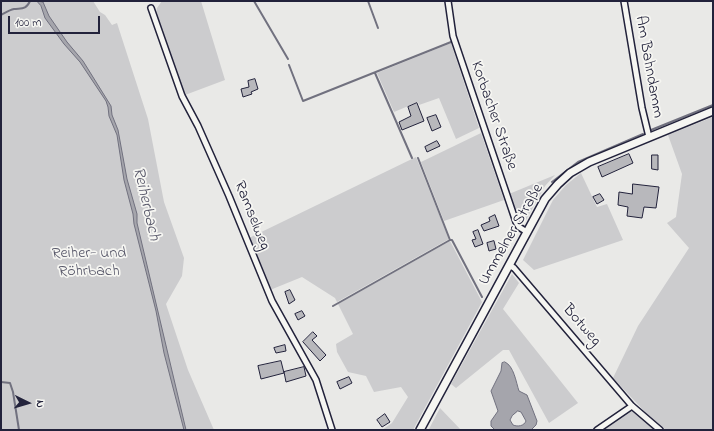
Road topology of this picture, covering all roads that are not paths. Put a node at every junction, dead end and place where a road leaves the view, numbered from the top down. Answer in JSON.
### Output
{"nodes":[{"id":1,"x":448,"y":1,"type":"edge"},
{"id":2,"x":624,"y":1,"type":"edge"},
{"id":3,"x":151,"y":8,"type":"dead end"},
{"id":4,"x":713,"y":111,"type":"edge"},
{"id":5,"x":649,"y":137,"type":"junction"},
{"id":6,"x":527,"y":232,"type":"junction"},
{"id":7,"x":509,"y":265,"type":"junction"},
{"id":8,"x":632,"y":406,"type":"junction"},
{"id":9,"x":332,"y":430,"type":"edge"},
{"id":10,"x":420,"y":430,"type":"edge"},
{"id":11,"x":597,"y":430,"type":"edge"},
{"id":12,"x":660,"y":430,"type":"edge"}],
"edges":[{"from":1,"to":6,"type":"street","name":"Korbacher Straße"},
{"from":2,"to":5,"type":"street","name":"Am Bahndamm"},
{"from":3,"to":9,"type":"street","name":"Ramselweg"},
{"from":4,"to":5,"type":"main road","name":"Ummelner Straße"},
{"from":5,"to":6,"type":"main road","name":"Ummelner Straße"},
{"from":6,"to":7,"type":"main road","name":"Ummelner Straße"},
{"from":7,"to":8,"type":"street","name":"Botweg"},
{"from":7,"to":10,"type":"main road","name":"Ummelner Straße"},
{"from":8,"to":11,"type":"street"},
{"from":8,"to":12,"type":"street","name":"Botweg"}]}
